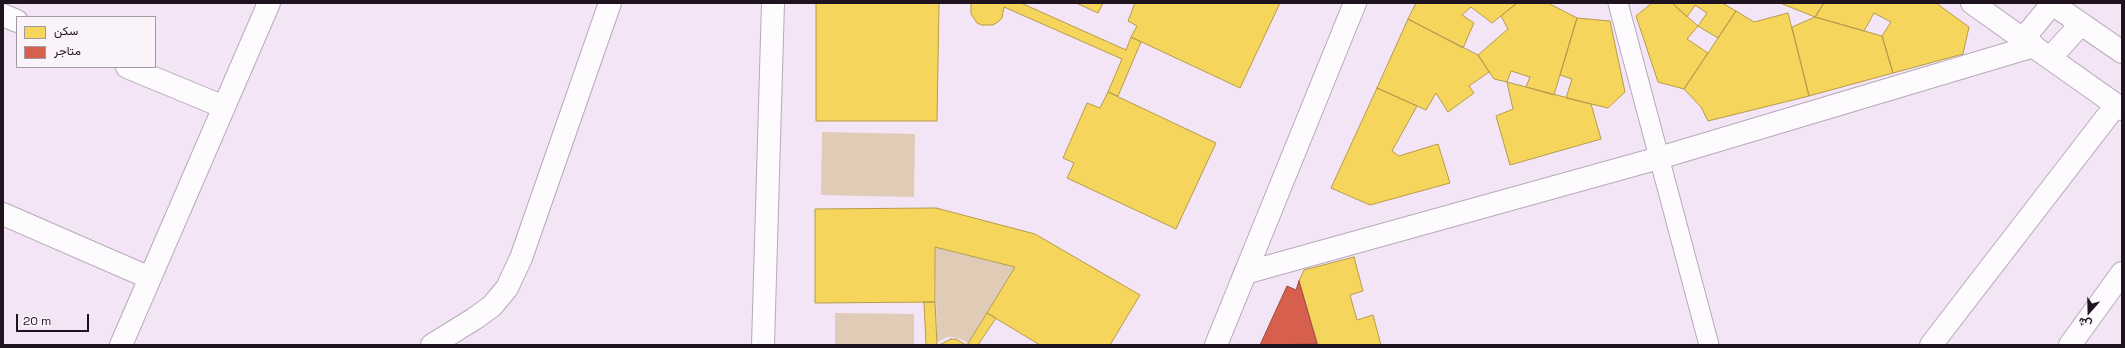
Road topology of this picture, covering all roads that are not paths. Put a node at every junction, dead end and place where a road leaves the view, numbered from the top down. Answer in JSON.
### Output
{"nodes":[{"id":1,"x":269,"y":3,"type":"edge"},
{"id":2,"x":610,"y":3,"type":"edge"},
{"id":3,"x":773,"y":3,"type":"edge"},
{"id":4,"x":1355,"y":3,"type":"edge"},
{"id":5,"x":1618,"y":3,"type":"edge"},
{"id":6,"x":1972,"y":3,"type":"edge"},
{"id":7,"x":2052,"y":4,"type":"edge"},
{"id":8,"x":3,"y":15,"type":"edge"},
{"id":9,"x":16,"y":21,"type":"edge"},
{"id":10,"x":2081,"y":24,"type":"junction"},
{"id":11,"x":2035,"y":48,"type":"junction"},
{"id":12,"x":2122,"y":52,"type":"edge"},
{"id":13,"x":129,"y":68,"type":"edge"},
{"id":14,"x":224,"y":107,"type":"junction"},
{"id":15,"x":2119,"y":107,"type":"edge"},
{"id":16,"x":1659,"y":158,"type":"junction"},
{"id":17,"x":3,"y":214,"type":"edge"},
{"id":18,"x":1245,"y":273,"type":"junction"},
{"id":19,"x":2122,"y":273,"type":"edge"},
{"id":20,"x":150,"y":278,"type":"junction"},
{"id":21,"x":121,"y":345,"type":"edge"},
{"id":22,"x":432,"y":345,"type":"edge"},
{"id":23,"x":763,"y":345,"type":"edge"},
{"id":24,"x":1216,"y":345,"type":"edge"},
{"id":25,"x":1709,"y":345,"type":"edge"},
{"id":26,"x":1931,"y":345,"type":"edge"},
{"id":27,"x":2070,"y":345,"type":"edge"}],
"edges":[{"from":1,"to":14,"type":"street"},
{"from":2,"to":22,"type":"street"},
{"from":3,"to":23,"type":"street"},
{"from":4,"to":18,"type":"street"},
{"from":5,"to":16,"type":"street"},
{"from":6,"to":11,"type":"street"},
{"from":7,"to":10,"type":"street"},
{"from":7,"to":11,"type":"street"},
{"from":8,"to":9,"type":"street"},
{"from":10,"to":11,"type":"street"},
{"from":10,"to":12,"type":"street"},
{"from":11,"to":15,"type":"street"},
{"from":11,"to":16,"type":"street"},
{"from":13,"to":14,"type":"street"},
{"from":14,"to":20,"type":"street"},
{"from":15,"to":26,"type":"street"},
{"from":16,"to":18,"type":"street"},
{"from":16,"to":25,"type":"street"},
{"from":17,"to":20,"type":"street"},
{"from":18,"to":24,"type":"street"},
{"from":19,"to":27,"type":"street"},
{"from":20,"to":21,"type":"street"}]}
